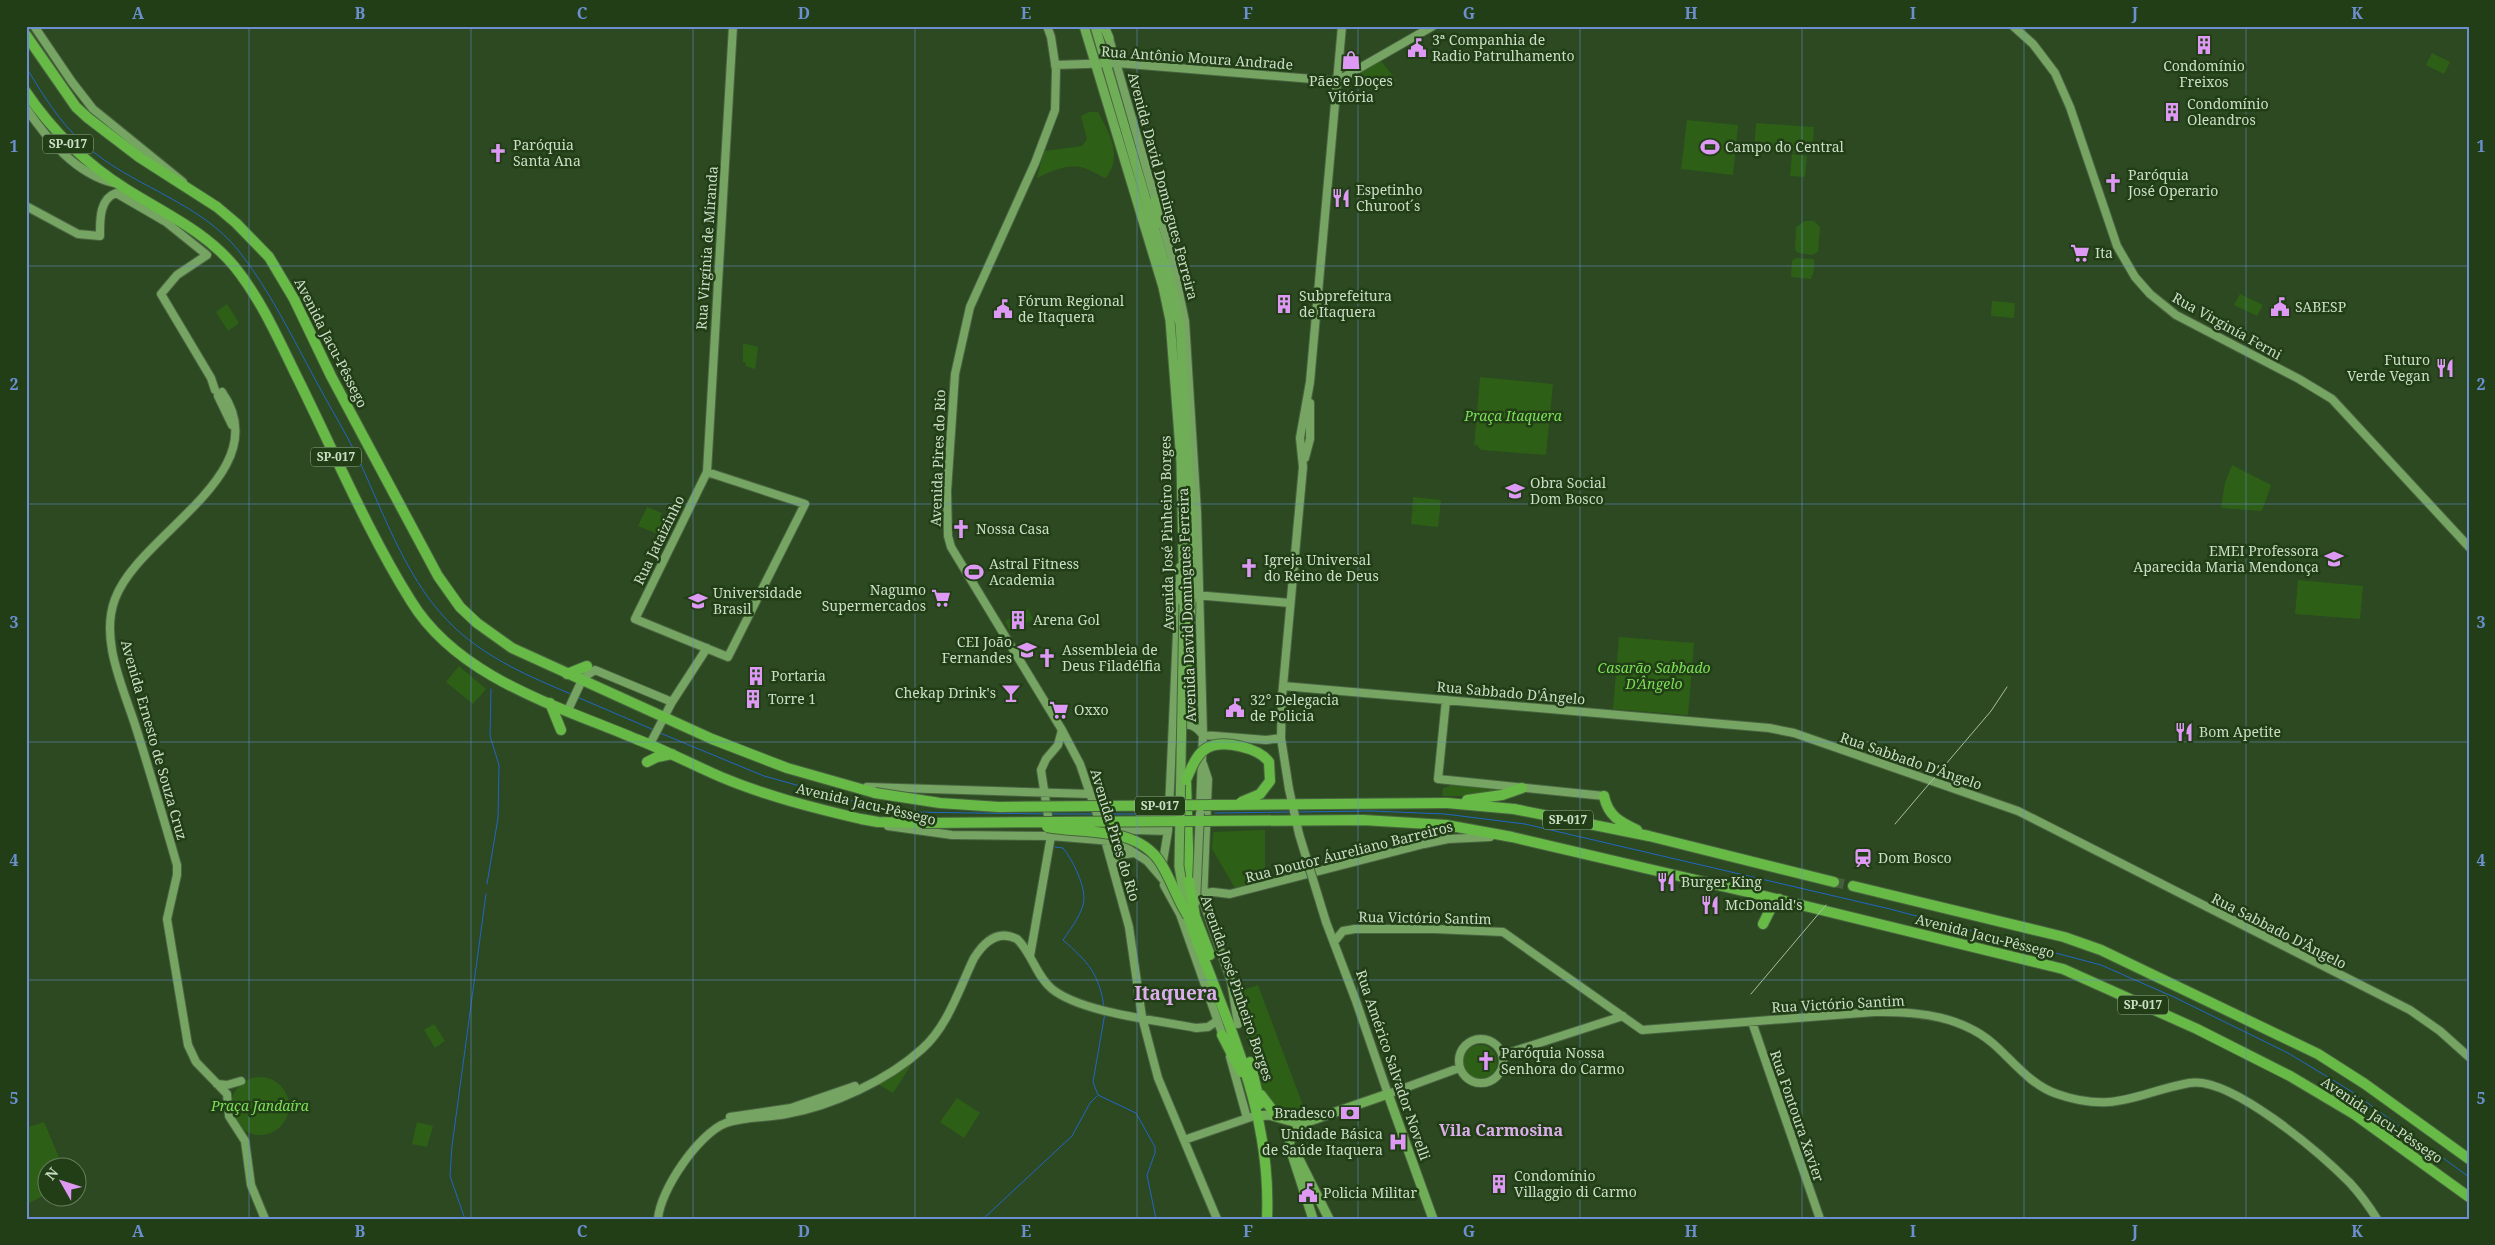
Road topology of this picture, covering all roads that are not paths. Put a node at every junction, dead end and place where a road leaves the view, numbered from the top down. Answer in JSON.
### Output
{"nodes":[{"id":1,"x":34,"y":26,"type":"edge"},
{"id":2,"x":733,"y":26,"type":"edge"},
{"id":3,"x":1047,"y":26,"type":"edge"},
{"id":4,"x":1078,"y":26,"type":"edge"},
{"id":5,"x":1084,"y":26,"type":"edge"},
{"id":6,"x":1096,"y":26,"type":"edge"},
{"id":7,"x":1104,"y":26,"type":"edge"},
{"id":8,"x":1342,"y":26,"type":"edge"},
{"id":9,"x":1433,"y":26,"type":"edge"},
{"id":10,"x":2013,"y":26,"type":"edge"},
{"id":11,"x":26,"y":35,"type":"edge"},
{"id":12,"x":1109,"y":38,"type":"joint"},
{"id":13,"x":1094,"y":63,"type":"junction"},
{"id":14,"x":1112,"y":63,"type":"junction"},
{"id":15,"x":1339,"y":64,"type":"junction"},
{"id":16,"x":1056,"y":65,"type":"junction"},
{"id":17,"x":1350,"y":72,"type":"junction"},
{"id":18,"x":1337,"y":81,"type":"junction"},
{"id":19,"x":26,"y":92,"type":"edge"},
{"id":20,"x":26,"y":108,"type":"edge"},
{"id":21,"x":189,"y":188,"type":"junction"},
{"id":22,"x":118,"y":189,"type":"junction"},
{"id":23,"x":1155,"y":201,"type":"junction"},
{"id":24,"x":26,"y":206,"type":"edge"},
{"id":25,"x":170,"y":219,"type":"junction"},
{"id":26,"x":1157,"y":236,"type":"junction"},
{"id":27,"x":1310,"y":383,"type":"junction"},
{"id":28,"x":1301,"y":438,"type":"junction"},
{"id":29,"x":1310,"y":439,"type":"junction"},
{"id":30,"x":1303,"y":465,"type":"junction"},
{"id":31,"x":706,"y":472,"type":"junction"},
{"id":32,"x":2469,"y":547,"type":"edge"},
{"id":33,"x":1188,"y":598,"type":"junction"},
{"id":34,"x":1290,"y":603,"type":"junction"},
{"id":35,"x":707,"y":648,"type":"junction"},
{"id":36,"x":587,"y":666,"type":"dead end"},
{"id":37,"x":567,"y":674,"type":"junction"},
{"id":38,"x":581,"y":683,"type":"junction"},
{"id":39,"x":1283,"y":686,"type":"junction"},
{"id":40,"x":1446,"y":700,"type":"junction"},
{"id":41,"x":672,"y":702,"type":"junction"},
{"id":42,"x":550,"y":703,"type":"junction"},
{"id":43,"x":569,"y":708,"type":"junction"},
{"id":44,"x":662,"y":719,"type":"junction"},
{"id":45,"x":561,"y":730,"type":"dead end"},
{"id":46,"x":1062,"y":730,"type":"junction"},
{"id":47,"x":1172,"y":735,"type":"junction"},
{"id":48,"x":1202,"y":735,"type":"junction"},
{"id":49,"x":1281,"y":738,"type":"junction"},
{"id":50,"x":1266,"y":740,"type":"junction"},
{"id":51,"x":651,"y":743,"type":"junction"},
{"id":52,"x":672,"y":754,"type":"junction"},
{"id":53,"x":1284,"y":759,"type":"junction"},
{"id":54,"x":647,"y":762,"type":"dead end"},
{"id":55,"x":1202,"y":762,"type":"junction"},
{"id":56,"x":1186,"y":780,"type":"junction"},
{"id":57,"x":845,"y":785,"type":"junction"},
{"id":58,"x":1522,"y":788,"type":"junction"},
{"id":59,"x":1043,"y":791,"type":"junction"},
{"id":60,"x":1090,"y":794,"type":"junction"},
{"id":61,"x":1604,"y":796,"type":"joint"},
{"id":62,"x":1457,"y":803,"type":"junction"},
{"id":63,"x":1232,"y":804,"type":"junction"},
{"id":64,"x":878,"y":822,"type":"junction"},
{"id":65,"x":1031,"y":823,"type":"junction"},
{"id":66,"x":1100,"y":825,"type":"junction"},
{"id":67,"x":1168,"y":831,"type":"junction"},
{"id":68,"x":1051,"y":836,"type":"junction"},
{"id":69,"x":1649,"y":836,"type":"junction"},
{"id":70,"x":1512,"y":837,"type":"junction"},
{"id":71,"x":1105,"y":840,"type":"junction"},
{"id":72,"x":1136,"y":853,"type":"junction"},
{"id":73,"x":1114,"y":872,"type":"junction"},
{"id":74,"x":1161,"y":878,"type":"junction"},
{"id":75,"x":1204,"y":879,"type":"junction"},
{"id":76,"x":1834,"y":882,"type":"tunnel mouth"},
{"id":77,"x":1853,"y":886,"type":"tunnel mouth"},
{"id":78,"x":1202,"y":892,"type":"junction"},
{"id":79,"x":1192,"y":895,"type":"junction"},
{"id":80,"x":1779,"y":900,"type":"junction"},
{"id":81,"x":1203,"y":901,"type":"junction"},
{"id":82,"x":1188,"y":915,"type":"junction"},
{"id":83,"x":1763,"y":924,"type":"dead end"},
{"id":84,"x":1510,"y":931,"type":"dead end"},
{"id":85,"x":1200,"y":938,"type":"junction"},
{"id":86,"x":1334,"y":942,"type":"junction"},
{"id":87,"x":1518,"y":944,"type":"junction"},
{"id":88,"x":1030,"y":956,"type":"junction"},
{"id":89,"x":1623,"y":1016,"type":"junction"},
{"id":90,"x":1142,"y":1017,"type":"junction"},
{"id":91,"x":1217,"y":1022,"type":"junction"},
{"id":92,"x":1752,"y":1022,"type":"junction"},
{"id":93,"x":1238,"y":1024,"type":"junction"},
{"id":94,"x":1222,"y":1035,"type":"junction"},
{"id":95,"x":1502,"y":1055,"type":"junction"},
{"id":96,"x":2469,"y":1057,"type":"edge"},
{"id":97,"x":1459,"y":1068,"type":"junction"},
{"id":98,"x":241,"y":1081,"type":"dead end"},
{"id":99,"x":218,"y":1084,"type":"junction"},
{"id":100,"x":1255,"y":1093,"type":"junction"},
{"id":101,"x":1388,"y":1094,"type":"junction"},
{"id":102,"x":1255,"y":1116,"type":"junction"},
{"id":103,"x":1277,"y":1116,"type":"junction"},
{"id":104,"x":1302,"y":1124,"type":"junction"},
{"id":105,"x":1184,"y":1140,"type":"junction"},
{"id":106,"x":1289,"y":1146,"type":"junction"},
{"id":107,"x":2469,"y":1159,"type":"edge"},
{"id":108,"x":252,"y":1179,"type":"junction"},
{"id":109,"x":2469,"y":1197,"type":"edge"},
{"id":110,"x":265,"y":1219,"type":"edge"},
{"id":111,"x":270,"y":1219,"type":"edge"},
{"id":112,"x":656,"y":1219,"type":"edge"},
{"id":113,"x":1217,"y":1219,"type":"edge"},
{"id":114,"x":1267,"y":1219,"type":"edge"},
{"id":115,"x":1273,"y":1219,"type":"edge"},
{"id":116,"x":1313,"y":1219,"type":"edge"},
{"id":117,"x":1330,"y":1219,"type":"edge"},
{"id":118,"x":1433,"y":1219,"type":"edge"},
{"id":119,"x":1820,"y":1219,"type":"edge"},
{"id":120,"x":2378,"y":1219,"type":"edge"}],
"edges":[{"from":1,"to":21,"type":"street"},
{"from":2,"to":31,"type":"street","name":"Rua Virgínia de Miranda"},
{"from":3,"to":16,"type":"street","name":"Avenida Pires do Rio"},
{"from":4,"to":13,"type":"main road"},
{"from":5,"to":13,"type":"main road"},
{"from":6,"to":14,"type":"main road","name":"Avenida José Pinheiro Borges"},
{"from":7,"to":12,"type":"main road"},
{"from":8,"to":15,"type":"street"},
{"from":9,"to":17,"type":"street"},
{"from":10,"to":32,"type":"street","name":"Rua Virginía Ferni"},
{"from":11,"to":21,"type":"highway","name":"Avenida Jacu-Pêssego","number":"SP-017"},
{"from":12,"to":14,"type":"street","name":"Avenida David Domingues Ferreira"},
{"from":13,"to":14,"type":"street","name":"Rua Antônio Moura Andrade"},
{"from":13,"to":16,"type":"street","name":"Rua Antônio Moura Andrade"},
{"from":13,"to":33,"type":"main road","name":"Avenida José Pinheiro Borges"},
{"from":14,"to":18,"type":"street","name":"Rua Antônio Moura Andrade"},
{"from":14,"to":23,"type":"street","name":"Avenida David Domingues Ferreira"},
{"from":14,"to":26,"type":"main road","name":"Avenida José Pinheiro Borges"},
{"from":15,"to":17,"type":"street"},
{"from":15,"to":18,"type":"street"},
{"from":16,"to":46,"type":"street","name":"Avenida Pires do Rio"},
{"from":17,"to":18,"type":"street"},
{"from":18,"to":27,"type":"street"},
{"from":19,"to":22,"type":"highway","name":"Avenida Jacu-Pêssego","number":"SP-017"},
{"from":20,"to":22,"type":"street"},
{"from":21,"to":37,"type":"highway","name":"Avenida Jacu-Pêssego","number":"SP-017"},
{"from":22,"to":24,"type":"street"},
{"from":22,"to":25,"type":"highway","name":"Avenida Jacu-Pêssego","number":"SP-017"},
{"from":23,"to":26,"type":"main road"},
{"from":23,"to":33,"type":"street","name":"Avenida David Domingues Ferreira"},
{"from":25,"to":42,"type":"highway","name":"Avenida Jacu-Pêssego","number":"SP-017"},
{"from":25,"to":99,"type":"street","name":"Avenida Ernesto de Souza Cruz"},
{"from":26,"to":33,"type":"main road","name":"Avenida José Pinheiro Borges"},
{"from":27,"to":28,"type":"street"},
{"from":27,"to":29,"type":"street"},
{"from":28,"to":29,"type":"street"},
{"from":28,"to":30,"type":"street"},
{"from":29,"to":30,"type":"street"},
{"from":30,"to":34,"type":"street","name":"Rua Américo Salvador Novelli"},
{"from":31,"to":35,"type":"street","name":"Rua Jataizinho"},
{"from":31,"to":35,"type":"street"},
{"from":33,"to":34,"type":"street"},
{"from":33,"to":47,"type":"street"},
{"from":33,"to":48,"type":"street","name":"Avenida David Domingues Ferreira"},
{"from":33,"to":56,"type":"main road","name":"Avenida José Pinheiro Borges","bridge":true},
{"from":33,"to":82,"type":"main road","name":"Avenida José Pinheiro Borges","bridge":true},
{"from":34,"to":39,"type":"street","name":"Rua Américo Salvador Novelli"},
{"from":35,"to":41,"type":"street"},
{"from":36,"to":37,"type":"highway"},
{"from":37,"to":38,"type":"highway","name":"Avenida Jacu-Pêssego","number":"SP-017"},
{"from":38,"to":41,"type":"street"},
{"from":38,"to":43,"type":"street"},
{"from":38,"to":44,"type":"highway","name":"Avenida Jacu-Pêssego","number":"SP-017"},
{"from":39,"to":40,"type":"street","name":"Rua Sabbado D'Ângelo"},
{"from":39,"to":49,"type":"street","name":"Rua Américo Salvador Novelli"},
{"from":40,"to":58,"type":"street"},
{"from":40,"to":96,"type":"street","name":"Rua Sabbado D'Ângelo"},
{"from":41,"to":44,"type":"street"},
{"from":42,"to":43,"type":"highway","name":"Avenida Jacu-Pêssego","number":"SP-017"},
{"from":42,"to":45,"type":"highway"},
{"from":43,"to":51,"type":"highway","name":"Avenida Jacu-Pêssego","number":"SP-017"},
{"from":44,"to":51,"type":"street"},
{"from":44,"to":57,"type":"highway","name":"Avenida Jacu-Pêssego","number":"SP-017"},
{"from":46,"to":59,"type":"street"},
{"from":46,"to":60,"type":"street","name":"Avenida Pires do Rio"},
{"from":47,"to":48,"type":"street"},
{"from":47,"to":67,"type":"street"},
{"from":48,"to":50,"type":"street"},
{"from":48,"to":55,"type":"street","name":"Avenida David Domingues Ferreira"},
{"from":49,"to":50,"type":"street"},
{"from":49,"to":53,"type":"street","name":"Rua Américo Salvador Novelli"},
{"from":50,"to":53,"type":"street"},
{"from":51,"to":52,"type":"highway","name":"Avenida Jacu-Pêssego","number":"SP-017"},
{"from":52,"to":54,"type":"highway"},
{"from":52,"to":64,"type":"highway","name":"Avenida Jacu-Pêssego","number":"SP-017"},
{"from":53,"to":86,"type":"street","name":"Rua Américo Salvador Novelli","bridge":true},
{"from":55,"to":75,"type":"street","name":"Avenida David Domingues Ferreira"},
{"from":55,"to":82,"type":"street","name":"Avenida David Domingues Ferreira","bridge":true},
{"from":56,"to":63,"type":"highway","bridge":true},
{"from":56,"to":82,"type":"highway","name":"Avenida José Pinheiro Borges","bridge":true},
{"from":57,"to":59,"type":"street"},
{"from":57,"to":63,"type":"highway","name":"Avenida Jacu-Pêssego","number":"SP-017","bridge":true},
{"from":58,"to":61,"type":"street"},
{"from":58,"to":62,"type":"highway"},
{"from":59,"to":60,"type":"street"},
{"from":59,"to":68,"type":"street"},
{"from":60,"to":66,"type":"street","name":"Avenida Pires do Rio"},
{"from":61,"to":69,"type":"highway"},
{"from":62,"to":63,"type":"highway","number":"SP-017","bridge":true},
{"from":62,"to":69,"type":"highway","number":"SP-017"},
{"from":64,"to":65,"type":"highway","number":"SP-017","bridge":true},
{"from":64,"to":68,"type":"street","name":"Avenida Jacu-Pêssego"},
{"from":65,"to":70,"type":"highway","name":"Avenida Jacu-Pêssego","number":"SP-017","bridge":true},
{"from":65,"to":82,"type":"highway","bridge":true},
{"from":66,"to":67,"type":"street"},
{"from":66,"to":71,"type":"street","name":"Avenida Pires do Rio"},
{"from":67,"to":74,"type":"street"},
{"from":68,"to":71,"type":"street","name":"Avenida Jacu-Pêssego"},
{"from":68,"to":88,"type":"street"},
{"from":69,"to":76,"type":"highway","number":"SP-017"},
{"from":70,"to":78,"type":"street","name":"Rua Doutor Áureliano Barreiros"},
{"from":70,"to":80,"type":"highway","name":"Avenida Jacu-Pêssego","number":"SP-017"},
{"from":71,"to":72,"type":"street","name":"Avenida Jacu-Pêssego"},
{"from":71,"to":73,"type":"street","name":"Avenida Pires do Rio"},
{"from":72,"to":73,"type":"street"},
{"from":72,"to":74,"type":"street","name":"Avenida Jacu-Pêssego"},
{"from":73,"to":90,"type":"street","name":"Avenida Pires do Rio"},
{"from":74,"to":79,"type":"street"},
{"from":74,"to":82,"type":"street"},
{"from":75,"to":78,"type":"street","name":"Avenida David Domingues Ferreira"},
{"from":75,"to":79,"type":"street"},
{"from":77,"to":107,"type":"highway","name":"Avenida Jacu-Pêssego","number":"SP-017"},
{"from":78,"to":79,"type":"street","name":"Rua Doutor Áureliano Barreiros"},
{"from":78,"to":81,"type":"street","name":"Avenida David Domingues Ferreira"},
{"from":80,"to":83,"type":"highway"},
{"from":80,"to":109,"type":"highway","name":"Avenida Jacu-Pêssego","number":"SP-017"},
{"from":81,"to":82,"type":"street"},
{"from":81,"to":93,"type":"street","name":"Avenida David Domingues Ferreira"},
{"from":82,"to":85,"type":"highway","name":"Avenida José Pinheiro Borges"},
{"from":82,"to":91,"type":"street"},
{"from":84,"to":87,"type":"street","name":"Rua Victório Santim"},
{"from":85,"to":93,"type":"highway","name":"Avenida José Pinheiro Borges"},
{"from":85,"to":100,"type":"highway","name":"Avenida José Pinheiro Borges"},
{"from":86,"to":87,"type":"street","name":"Rua Victório Santim"},
{"from":86,"to":101,"type":"street","name":"Rua Américo Salvador Novelli"},
{"from":87,"to":89,"type":"street","name":"Rua Victório Santim"},
{"from":88,"to":90,"type":"street"},
{"from":88,"to":112,"type":"street"},
{"from":89,"to":92,"type":"street","name":"Rua Victório Santim"},
{"from":89,"to":95,"type":"street"},
{"from":90,"to":91,"type":"street"},
{"from":90,"to":105,"type":"street","name":"Avenida Pires do Rio"},
{"from":91,"to":94,"type":"street"},
{"from":92,"to":119,"type":"street","name":"Rua Fontoura Xavier"},
{"from":92,"to":120,"type":"street","name":"Rua Victório Santim"},
{"from":93,"to":100,"type":"highway","name":"Avenida José Pinheiro Borges"},
{"from":94,"to":100,"type":"highway"},
{"from":94,"to":102,"type":"street"},
{"from":95,"to":97,"type":"street"},
{"from":95,"to":97,"type":"street"},
{"from":97,"to":101,"type":"street"},
{"from":98,"to":99,"type":"street"},
{"from":99,"to":108,"type":"street"},
{"from":100,"to":102,"type":"highway","name":"Avenida José Pinheiro Borges"},
{"from":100,"to":103,"type":"highway"},
{"from":101,"to":104,"type":"main road"},
{"from":101,"to":118,"type":"main road","name":"Rua Américo Salvador Novelli"},
{"from":102,"to":103,"type":"main road"},
{"from":102,"to":105,"type":"street"},
{"from":102,"to":114,"type":"highway","name":"Avenida José Pinheiro Borges"},
{"from":102,"to":115,"type":"highway","name":"Avenida José Pinheiro Borges"},
{"from":103,"to":104,"type":"main road"},
{"from":104,"to":106,"type":"main road"},
{"from":105,"to":113,"type":"street","name":"Avenida Pires do Rio"},
{"from":106,"to":116,"type":"main road"},
{"from":106,"to":117,"type":"main road"},
{"from":108,"to":110,"type":"street"},
{"from":108,"to":111,"type":"street"}]}
